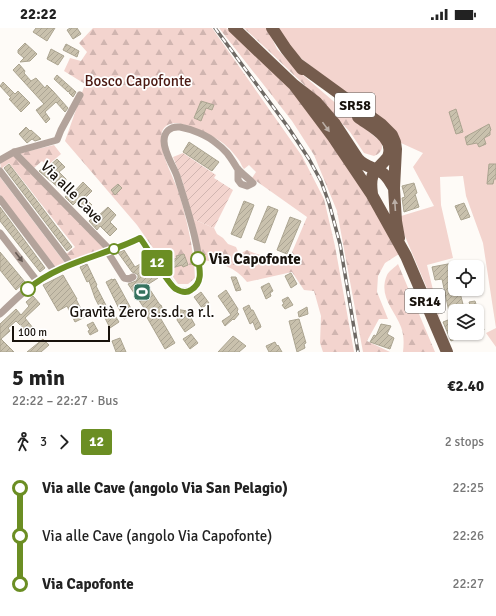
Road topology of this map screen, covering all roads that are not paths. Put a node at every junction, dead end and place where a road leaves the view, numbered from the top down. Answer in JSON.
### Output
{"nodes":[{"id":1,"x":234,"y":28,"type":"edge"},
{"id":2,"x":272,"y":28,"type":"edge"},
{"id":3,"x":294,"y":85,"type":"junction"},
{"id":4,"x":80,"y":95,"type":"dead end"},
{"id":5,"x":347,"y":141,"type":"junction"},
{"id":6,"x":14,"y":152,"type":"junction"},
{"id":7,"x":392,"y":154,"type":"junction"},
{"id":8,"x":0,"y":160,"type":"edge"},
{"id":9,"x":351,"y":164,"type":"junction"},
{"id":10,"x":238,"y":169,"type":"dead end"},
{"id":11,"x":376,"y":170,"type":"junction"},
{"id":12,"x":0,"y":171,"type":"edge"},
{"id":13,"x":394,"y":188,"type":"junction"},
{"id":14,"x":372,"y":195,"type":"junction"},
{"id":15,"x":0,"y":199,"type":"edge"},
{"id":16,"x":0,"y":233,"type":"edge"},
{"id":17,"x":403,"y":250,"type":"junction"},
{"id":18,"x":109,"y":251,"type":"junction"},
{"id":19,"x":71,"y":265,"type":"junction"},
{"id":20,"x":55,"y":272,"type":"junction"},
{"id":21,"x":132,"y":277,"type":"dead end"},
{"id":22,"x":37,"y":281,"type":"junction"},
{"id":23,"x":0,"y":314,"type":"edge"},
{"id":24,"x":447,"y":352,"type":"edge"}],
"edges":[{"from":1,"to":3,"type":"main road"},
{"from":2,"to":7,"type":"main road","number":"SR58"},
{"from":3,"to":5,"type":"main road"},
{"from":3,"to":9,"type":"main road","one_way":true},
{"from":4,"to":6,"type":"street"},
{"from":5,"to":7,"type":"main road"},
{"from":5,"to":11,"type":"main road"},
{"from":6,"to":8,"type":"street"},
{"from":6,"to":18,"type":"street","name":"Via alle Cave"},
{"from":7,"to":11,"type":"main road"},
{"from":7,"to":13,"type":"main road"},
{"from":9,"to":11,"type":"main road"},
{"from":9,"to":14,"type":"main road"},
{"from":10,"to":18,"type":"street"},
{"from":11,"to":13,"type":"main road"},
{"from":11,"to":14,"type":"main road"},
{"from":12,"to":19,"type":"street"},
{"from":17,"to":13,"type":"main road","number":"SR14","one_way":true},
{"from":14,"to":17,"type":"main road","number":"SR14"},
{"from":15,"to":20,"type":"street"},
{"from":16,"to":22,"type":"street","one_way":true},
{"from":17,"to":24,"type":"main road","number":"SR14"},
{"from":18,"to":19,"type":"street"},
{"from":18,"to":21,"type":"street","name":"Via alle Cave"},
{"from":19,"to":20,"type":"street"},
{"from":20,"to":22,"type":"street"},
{"from":22,"to":23,"type":"street"}]}
